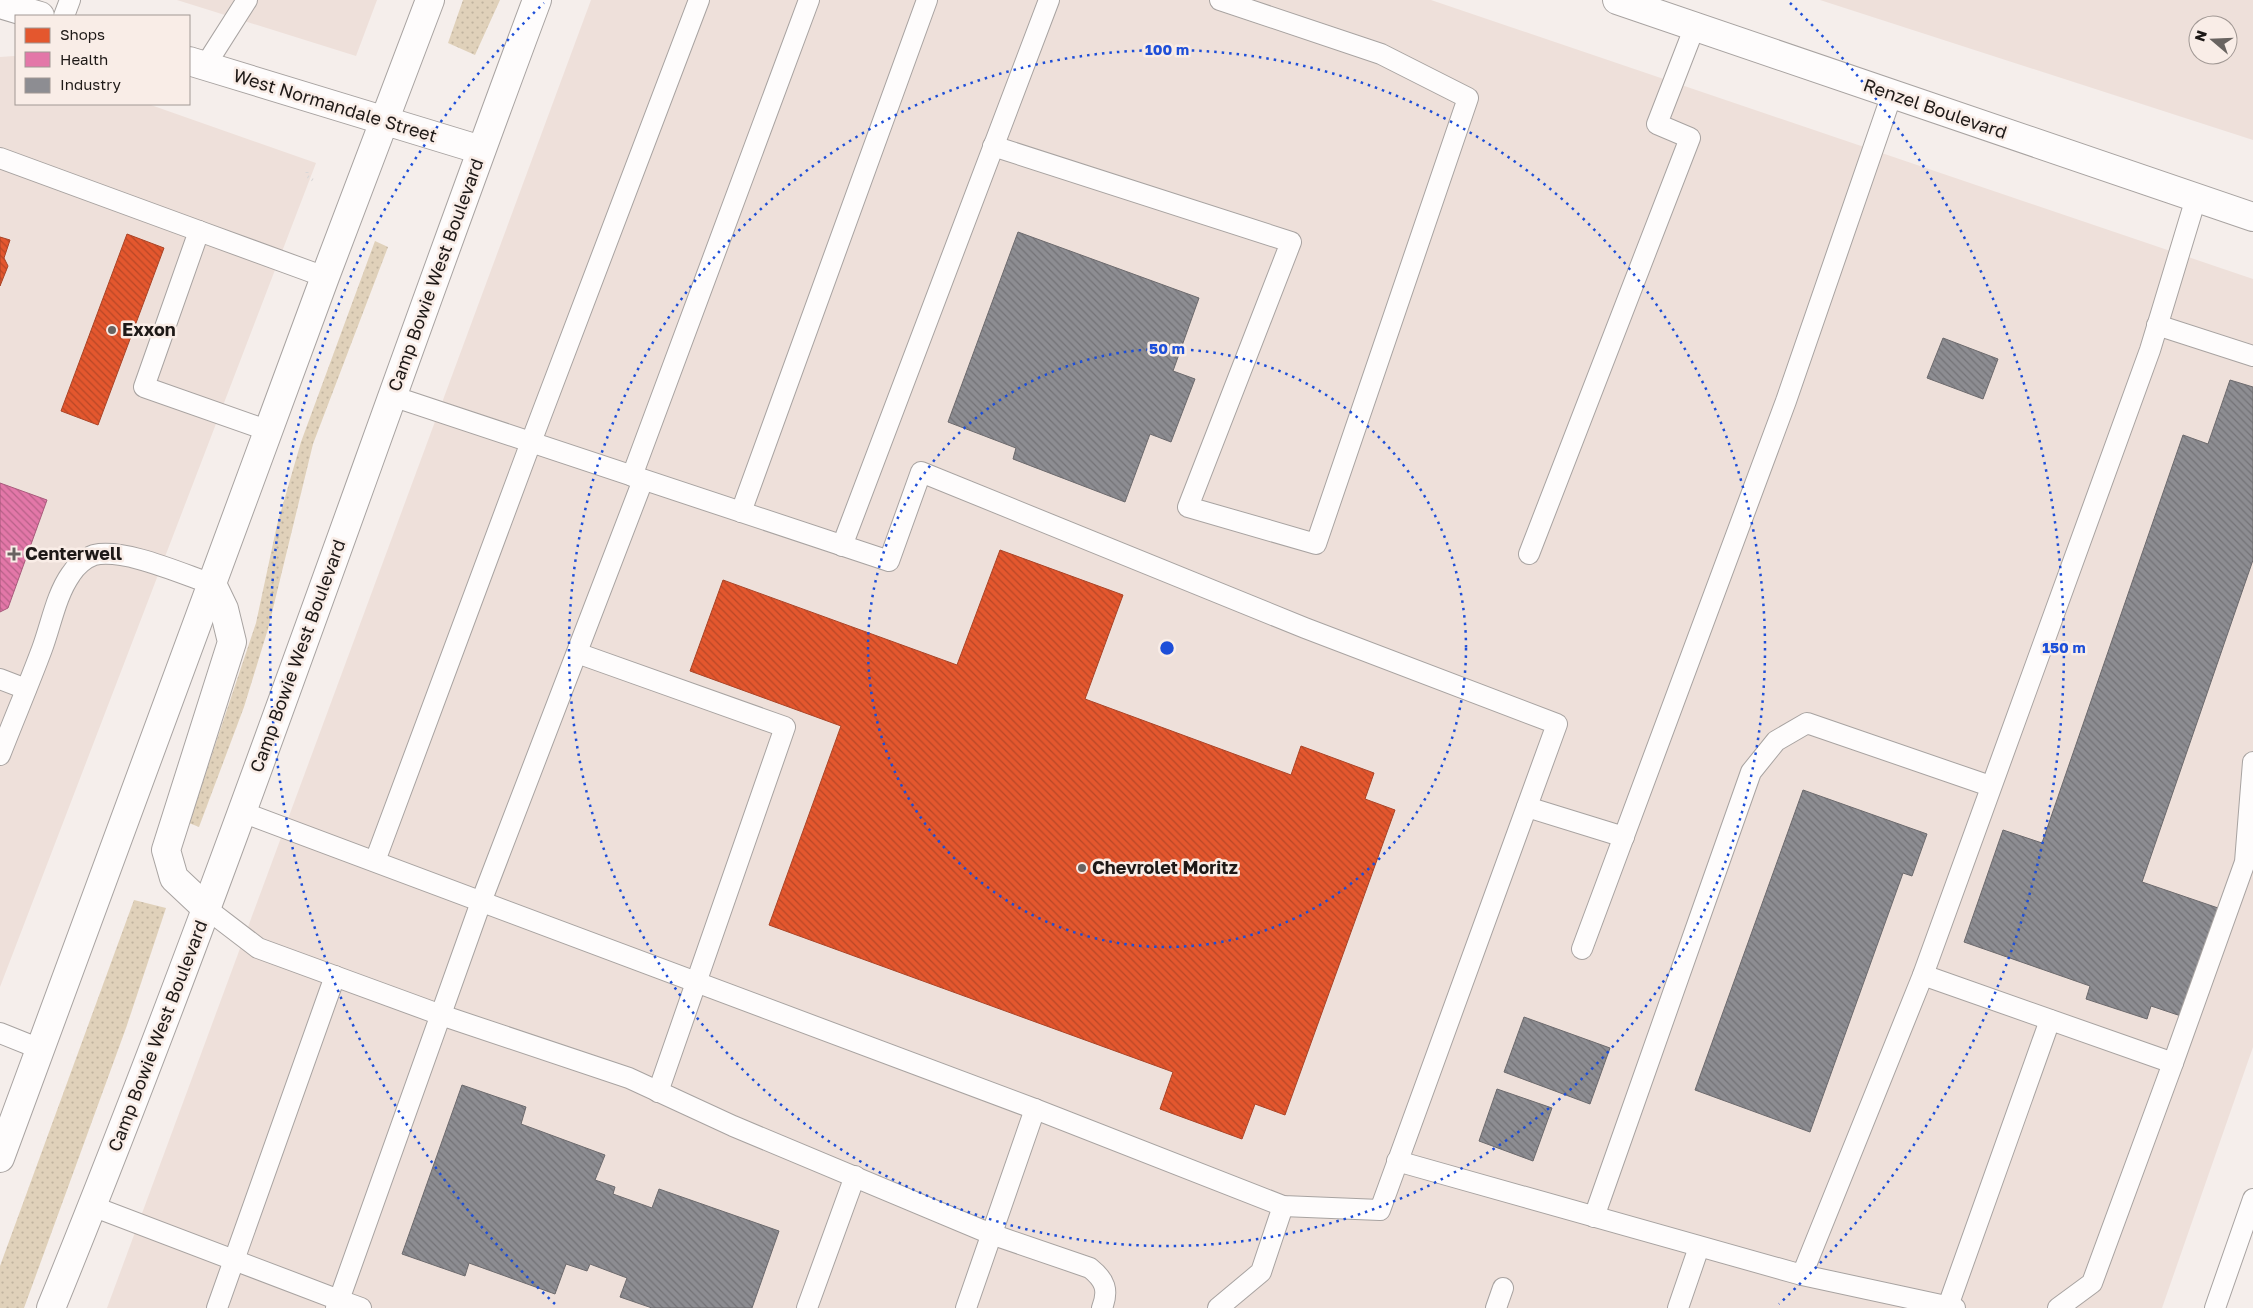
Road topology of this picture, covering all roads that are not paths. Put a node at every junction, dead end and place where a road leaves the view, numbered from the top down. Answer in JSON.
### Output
{"nodes":[{"id":1,"x":70,"y":0,"type":"edge"},
{"id":2,"x":247,"y":0,"type":"edge"},
{"id":3,"x":430,"y":0,"type":"edge"},
{"id":4,"x":537,"y":0,"type":"edge"},
{"id":5,"x":698,"y":0,"type":"edge"},
{"id":6,"x":809,"y":0,"type":"edge"},
{"id":7,"x":926,"y":0,"type":"edge"},
{"id":8,"x":1049,"y":0,"type":"edge"},
{"id":9,"x":1220,"y":0,"type":"edge"},
{"id":10,"x":1616,"y":0,"type":"edge"},
{"id":11,"x":0,"y":4,"type":"edge"},
{"id":12,"x":37,"y":15,"type":"edge"},
{"id":13,"x":64,"y":15,"type":"edge"},
{"id":14,"x":1695,"y":26,"type":"junction"},
{"id":15,"x":197,"y":64,"type":"edge"},
{"id":16,"x":1892,"y":94,"type":"junction"},
{"id":17,"x":383,"y":120,"type":"junction"},
{"id":18,"x":993,"y":146,"type":"junction"},
{"id":19,"x":481,"y":150,"type":"junction"},
{"id":20,"x":0,"y":158,"type":"edge"},
{"id":21,"x":2196,"y":198,"type":"junction"},
{"id":22,"x":2253,"y":217,"type":"edge"},
{"id":23,"x":199,"y":231,"type":"junction"},
{"id":24,"x":325,"y":277,"type":"junction"},
{"id":25,"x":2158,"y":325,"type":"junction"},
{"id":26,"x":2253,"y":356,"type":"edge"},
{"id":27,"x":392,"y":396,"type":"junction"},
{"id":28,"x":269,"y":431,"type":"junction"},
{"id":29,"x":530,"y":442,"type":"junction"},
{"id":30,"x":638,"y":478,"type":"junction"},
{"id":31,"x":741,"y":512,"type":"junction"},
{"id":32,"x":842,"y":546,"type":"junction"},
{"id":33,"x":1529,"y":554,"type":"dead end"},
{"id":34,"x":212,"y":584,"type":"junction"},
{"id":35,"x":577,"y":653,"type":"junction"},
{"id":36,"x":0,"y":679,"type":"edge"},
{"id":37,"x":26,"y":689,"type":"junction"},
{"id":38,"x":0,"y":755,"type":"edge"},
{"id":39,"x":2253,"y":762,"type":"edge"},
{"id":40,"x":1990,"y":786,"type":"junction"},
{"id":41,"x":1527,"y":807,"type":"junction"},
{"id":42,"x":242,"y":812,"type":"junction"},
{"id":43,"x":1624,"y":837,"type":"junction"},
{"id":44,"x":375,"y":862,"type":"junction"},
{"id":45,"x":481,"y":902,"type":"junction"},
{"id":46,"x":207,"y":909,"type":"junction"},
{"id":47,"x":1582,"y":949,"type":"dead end"},
{"id":48,"x":1923,"y":975,"type":"junction"},
{"id":49,"x":336,"y":976,"type":"junction"},
{"id":50,"x":696,"y":983,"type":"junction"},
{"id":51,"x":441,"y":1015,"type":"junction"},
{"id":52,"x":2050,"y":1020,"type":"junction"},
{"id":53,"x":0,"y":1033,"type":"edge"},
{"id":54,"x":40,"y":1049,"type":"junction"},
{"id":55,"x":2173,"y":1063,"type":"junction"},
{"id":56,"x":658,"y":1092,"type":"junction"},
{"id":57,"x":1035,"y":1110,"type":"junction"},
{"id":58,"x":16,"y":1115,"type":"junction"},
{"id":59,"x":0,"y":1149,"type":"edge"},
{"id":60,"x":0,"y":1158,"type":"edge"},
{"id":61,"x":1396,"y":1160,"type":"junction"},
{"id":62,"x":855,"y":1176,"type":"junction"},
{"id":63,"x":2253,"y":1200,"type":"edge"},
{"id":64,"x":92,"y":1206,"type":"junction"},
{"id":65,"x":1283,"y":1206,"type":"junction"},
{"id":66,"x":1594,"y":1217,"type":"junction"},
{"id":67,"x":991,"y":1234,"type":"junction"},
{"id":68,"x":1699,"y":1247,"type":"junction"},
{"id":69,"x":234,"y":1260,"type":"junction"},
{"id":70,"x":1802,"y":1275,"type":"junction"},
{"id":71,"x":1502,"y":1288,"type":"dead end"},
{"id":72,"x":337,"y":1304,"type":"edge"},
{"id":73,"x":1951,"y":1307,"type":"edge"},
{"id":74,"x":50,"y":1308,"type":"edge"},
{"id":75,"x":217,"y":1308,"type":"edge"},
{"id":76,"x":361,"y":1308,"type":"edge"},
{"id":77,"x":807,"y":1308,"type":"edge"},
{"id":78,"x":966,"y":1308,"type":"edge"},
{"id":79,"x":1102,"y":1308,"type":"edge"},
{"id":80,"x":1218,"y":1308,"type":"edge"},
{"id":81,"x":1496,"y":1308,"type":"edge"},
{"id":82,"x":1678,"y":1308,"type":"edge"},
{"id":83,"x":2058,"y":1308,"type":"edge"},
{"id":84,"x":2215,"y":1308,"type":"edge"}],
"edges":[{"from":1,"to":13,"type":"lane"},
{"from":2,"to":15,"type":"lane"},
{"from":3,"to":17,"type":"main road"},
{"from":4,"to":19,"type":"main road","name":"Camp Bowie West Boulevard"},
{"from":5,"to":29,"type":"lane"},
{"from":6,"to":30,"type":"lane"},
{"from":7,"to":31,"type":"lane"},
{"from":8,"to":18,"type":"lane"},
{"from":9,"to":18,"type":"lane"},
{"from":10,"to":14,"type":"main road","name":"Renzel Boulevard"},
{"from":11,"to":12,"type":"main road"},
{"from":14,"to":16,"type":"main road","name":"Renzel Boulevard"},
{"from":14,"to":33,"type":"lane"},
{"from":15,"to":17,"type":"main road","name":"West Normandale Street"},
{"from":16,"to":21,"type":"main road","name":"Renzel Boulevard"},
{"from":16,"to":43,"type":"lane"},
{"from":17,"to":19,"type":"main road","name":"West Normandale Street"},
{"from":17,"to":24,"type":"main road"},
{"from":18,"to":32,"type":"lane"},
{"from":19,"to":27,"type":"main road","name":"Camp Bowie West Boulevard"},
{"from":20,"to":23,"type":"lane"},
{"from":21,"to":22,"type":"main road","name":"Renzel Boulevard"},
{"from":21,"to":25,"type":"lane"},
{"from":23,"to":24,"type":"lane"},
{"from":23,"to":28,"type":"lane"},
{"from":24,"to":28,"type":"main road"},
{"from":25,"to":26,"type":"lane"},
{"from":25,"to":40,"type":"lane"},
{"from":27,"to":29,"type":"lane"},
{"from":27,"to":42,"type":"main road","name":"Camp Bowie West Boulevard"},
{"from":28,"to":34,"type":"main road"},
{"from":29,"to":30,"type":"lane"},
{"from":29,"to":44,"type":"lane"},
{"from":30,"to":31,"type":"lane"},
{"from":30,"to":35,"type":"lane"},
{"from":31,"to":32,"type":"lane"},
{"from":32,"to":41,"type":"lane"},
{"from":34,"to":37,"type":"lane"},
{"from":34,"to":46,"type":"main road"},
{"from":34,"to":54,"type":"main road"},
{"from":35,"to":45,"type":"lane"},
{"from":35,"to":50,"type":"lane"},
{"from":36,"to":37,"type":"lane"},
{"from":37,"to":38,"type":"lane"},
{"from":39,"to":55,"type":"lane"},
{"from":40,"to":48,"type":"lane"},
{"from":40,"to":66,"type":"lane"},
{"from":41,"to":43,"type":"lane"},
{"from":41,"to":61,"type":"lane"},
{"from":42,"to":44,"type":"lane"},
{"from":42,"to":46,"type":"main road","name":"Camp Bowie West Boulevard"},
{"from":43,"to":47,"type":"lane"},
{"from":44,"to":45,"type":"lane"},
{"from":45,"to":50,"type":"lane"},
{"from":45,"to":51,"type":"lane"},
{"from":46,"to":49,"type":"lane"},
{"from":46,"to":64,"type":"main road","name":"Camp Bowie West Boulevard"},
{"from":48,"to":52,"type":"lane"},
{"from":48,"to":70,"type":"lane"},
{"from":49,"to":51,"type":"lane"},
{"from":49,"to":69,"type":"lane"},
{"from":50,"to":56,"type":"lane"},
{"from":50,"to":57,"type":"lane"},
{"from":51,"to":56,"type":"lane"},
{"from":51,"to":72,"type":"lane"},
{"from":52,"to":55,"type":"lane"},
{"from":52,"to":73,"type":"lane"},
{"from":53,"to":54,"type":"lane"},
{"from":54,"to":58,"type":"main road"},
{"from":55,"to":83,"type":"lane"},
{"from":56,"to":62,"type":"lane"},
{"from":57,"to":65,"type":"lane"},
{"from":57,"to":67,"type":"lane"},
{"from":58,"to":59,"type":"main road"},
{"from":58,"to":60,"type":"main road"},
{"from":61,"to":65,"type":"lane"},
{"from":61,"to":66,"type":"lane"},
{"from":62,"to":67,"type":"lane"},
{"from":62,"to":77,"type":"lane"},
{"from":63,"to":84,"type":"lane"},
{"from":64,"to":69,"type":"lane"},
{"from":64,"to":74,"type":"main road","name":"Camp Bowie West Boulevard"},
{"from":65,"to":80,"type":"lane"},
{"from":66,"to":68,"type":"lane"},
{"from":67,"to":78,"type":"lane"},
{"from":67,"to":79,"type":"lane"},
{"from":68,"to":70,"type":"lane"},
{"from":68,"to":82,"type":"lane"},
{"from":69,"to":72,"type":"lane"},
{"from":69,"to":75,"type":"lane"},
{"from":70,"to":73,"type":"lane"},
{"from":71,"to":81,"type":"lane"},
{"from":72,"to":76,"type":"lane"}]}
